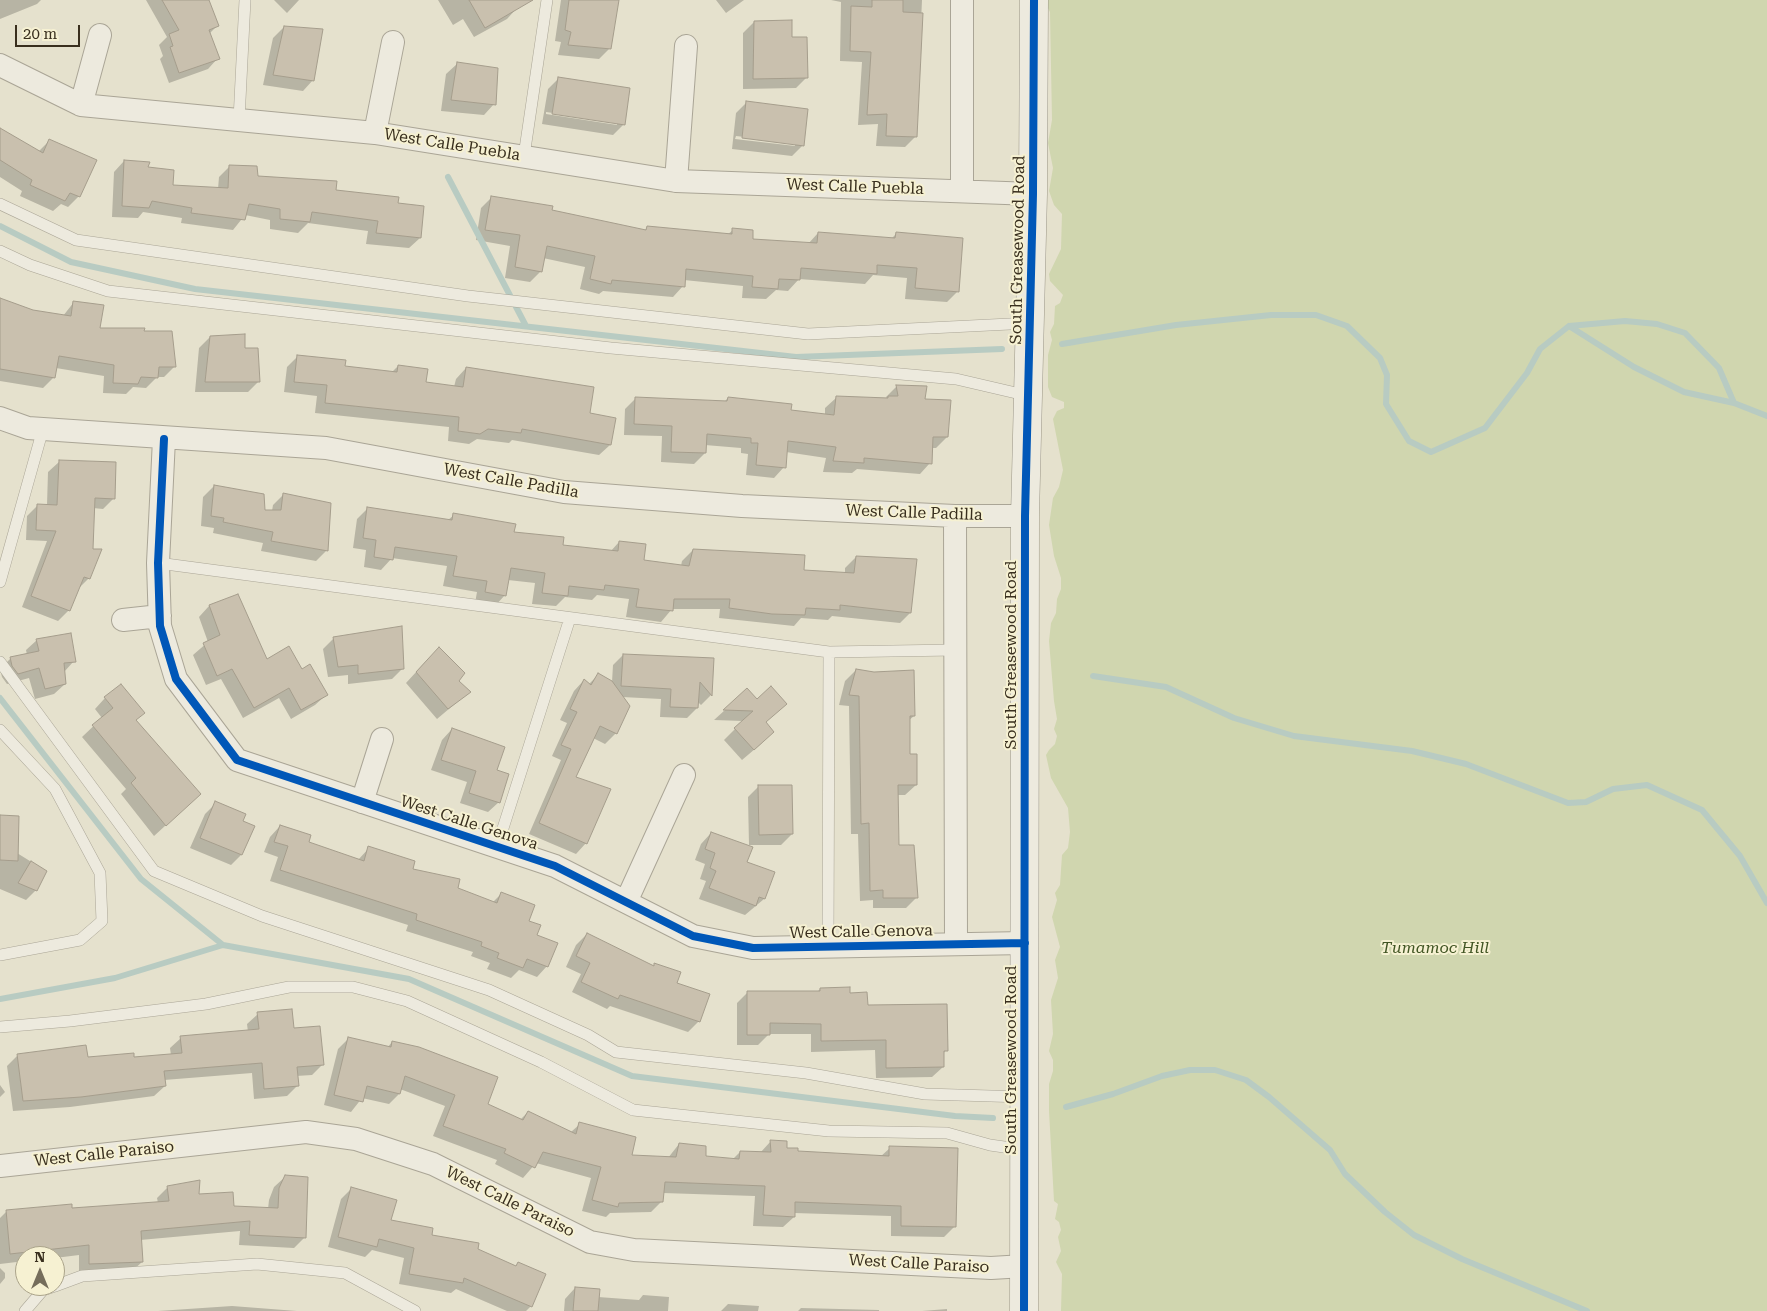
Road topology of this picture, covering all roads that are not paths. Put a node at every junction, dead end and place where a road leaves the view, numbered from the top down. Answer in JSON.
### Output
{"nodes":[{"id":1,"x":245,"y":0,"type":"edge"},
{"id":2,"x":547,"y":0,"type":"edge"},
{"id":3,"x":962,"y":0,"type":"edge"},
{"id":4,"x":1034,"y":0,"type":"edge"},
{"id":5,"x":100,"y":35,"type":"dead end"},
{"id":6,"x":393,"y":42,"type":"dead end"},
{"id":7,"x":686,"y":46,"type":"dead end"},
{"id":8,"x":0,"y":64,"type":"edge"},
{"id":9,"x":81,"y":105,"type":"junction"},
{"id":10,"x":239,"y":120,"type":"junction"},
{"id":11,"x":375,"y":133,"type":"junction"},
{"id":12,"x":524,"y":156,"type":"junction"},
{"id":13,"x":676,"y":181,"type":"junction"},
{"id":14,"x":962,"y":191,"type":"junction"},
{"id":15,"x":1033,"y":194,"type":"junction"},
{"id":16,"x":0,"y":204,"type":"edge"},
{"id":17,"x":0,"y":251,"type":"edge"},
{"id":18,"x":1030,"y":322,"type":"junction"},
{"id":19,"x":1028,"y":396,"type":"junction"},
{"id":20,"x":0,"y":418,"type":"edge"},
{"id":21,"x":44,"y":429,"type":"junction"},
{"id":22,"x":164,"y":438,"type":"junction"},
{"id":23,"x":955,"y":516,"type":"junction"},
{"id":24,"x":1025,"y":516,"type":"junction"},
{"id":25,"x":158,"y":562,"type":"junction"},
{"id":26,"x":0,"y":582,"type":"edge"},
{"id":27,"x":160,"y":616,"type":"junction"},
{"id":28,"x":570,"y":618,"type":"junction"},
{"id":29,"x":123,"y":620,"type":"dead end"},
{"id":30,"x":956,"y":650,"type":"junction"},
{"id":31,"x":829,"y":652,"type":"junction"},
{"id":32,"x":0,"y":662,"type":"edge"},
{"id":33,"x":0,"y":730,"type":"edge"},
{"id":34,"x":382,"y":739,"type":"dead end"},
{"id":35,"x":684,"y":775,"type":"dead end"},
{"id":36,"x":362,"y":802,"type":"junction"},
{"id":37,"x":497,"y":847,"type":"junction"},
{"id":38,"x":626,"y":902,"type":"junction"},
{"id":39,"x":1025,"y":943,"type":"junction"},
{"id":40,"x":956,"y":944,"type":"junction"},
{"id":41,"x":828,"y":946,"type":"junction"},
{"id":42,"x":0,"y":955,"type":"edge"},
{"id":43,"x":0,"y":1027,"type":"edge"},
{"id":44,"x":1025,"y":1097,"type":"junction"},
{"id":45,"x":1025,"y":1150,"type":"junction"},
{"id":46,"x":0,"y":1166,"type":"edge"},
{"id":47,"x":1024,"y":1266,"type":"junction"},
{"id":48,"x":65,"y":1282,"type":"edge"},
{"id":49,"x":37,"y":1296,"type":"edge"},
{"id":50,"x":25,"y":1311,"type":"edge"},
{"id":51,"x":415,"y":1311,"type":"edge"},
{"id":52,"x":1024,"y":1311,"type":"edge"}],
"edges":[{"from":1,"to":10,"type":"lane"},
{"from":2,"to":12,"type":"lane"},
{"from":3,"to":14,"type":"street"},
{"from":4,"to":15,"type":"main road","name":"South Greasewood Road"},
{"from":5,"to":9,"type":"street"},
{"from":6,"to":11,"type":"street","name":"West Calle Puebla"},
{"from":7,"to":13,"type":"street"},
{"from":8,"to":9,"type":"street","name":"West Calle Puebla"},
{"from":9,"to":10,"type":"street","name":"West Calle Puebla"},
{"from":10,"to":11,"type":"street","name":"West Calle Puebla"},
{"from":11,"to":12,"type":"street","name":"West Calle Puebla"},
{"from":12,"to":13,"type":"street","name":"West Calle Puebla"},
{"from":13,"to":14,"type":"street","name":"West Calle Puebla"},
{"from":14,"to":15,"type":"street","name":"West Calle Puebla"},
{"from":15,"to":18,"type":"main road","name":"South Greasewood Road"},
{"from":16,"to":18,"type":"lane"},
{"from":17,"to":19,"type":"lane"},
{"from":18,"to":19,"type":"main road","name":"South Greasewood Road"},
{"from":19,"to":24,"type":"main road","name":"South Greasewood Road"},
{"from":20,"to":21,"type":"street","name":"West Calle Padilla"},
{"from":21,"to":22,"type":"street","name":"West Calle Padilla"},
{"from":21,"to":26,"type":"lane"},
{"from":22,"to":23,"type":"street","name":"West Calle Padilla"},
{"from":22,"to":25,"type":"street","name":"West Calle Genova"},
{"from":23,"to":24,"type":"street","name":"West Calle Padilla"},
{"from":23,"to":30,"type":"street"},
{"from":24,"to":39,"type":"main road","name":"South Greasewood Road"},
{"from":25,"to":27,"type":"street","name":"West Calle Genova"},
{"from":25,"to":28,"type":"lane"},
{"from":27,"to":29,"type":"street"},
{"from":27,"to":36,"type":"street","name":"West Calle Genova"},
{"from":28,"to":31,"type":"lane"},
{"from":28,"to":37,"type":"lane"},
{"from":30,"to":31,"type":"lane"},
{"from":30,"to":40,"type":"street"},
{"from":31,"to":41,"type":"lane"},
{"from":32,"to":44,"type":"lane"},
{"from":33,"to":42,"type":"lane"},
{"from":34,"to":36,"type":"street"},
{"from":35,"to":38,"type":"street"},
{"from":36,"to":37,"type":"street","name":"West Calle Genova"},
{"from":37,"to":38,"type":"street","name":"West Calle Genova"},
{"from":38,"to":41,"type":"street","name":"West Calle Genova"},
{"from":39,"to":40,"type":"street","name":"West Calle Genova"},
{"from":39,"to":44,"type":"main road","name":"South Greasewood Road"},
{"from":40,"to":41,"type":"street","name":"West Calle Genova"},
{"from":43,"to":45,"type":"lane"},
{"from":44,"to":45,"type":"main road","name":"South Greasewood Road"},
{"from":45,"to":47,"type":"main road","name":"South Greasewood Road"},
{"from":46,"to":47,"type":"street","name":"West Calle Paraiso"},
{"from":47,"to":52,"type":"main road","name":"South Greasewood Road"},
{"from":48,"to":51,"type":"lane"},
{"from":49,"to":50,"type":"lane"}]}
